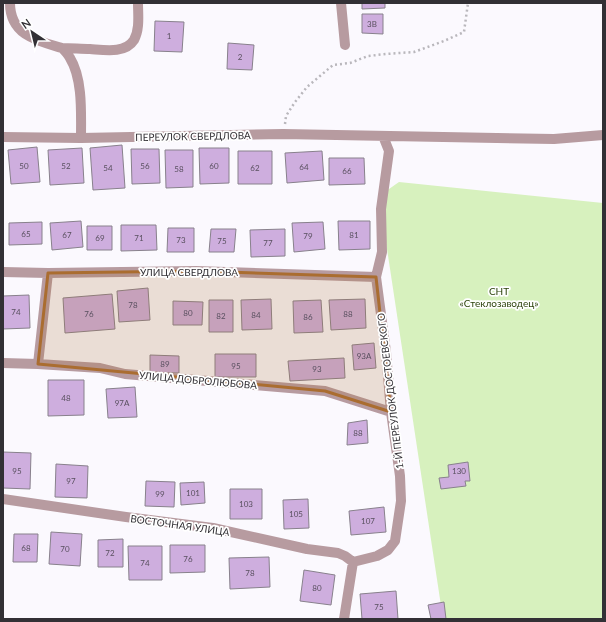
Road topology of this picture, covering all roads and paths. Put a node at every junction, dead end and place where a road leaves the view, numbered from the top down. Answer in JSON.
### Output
{"nodes":[{"id":1,"x":10,"y":3,"type":"edge"},
{"id":2,"x":138,"y":3,"type":"edge"},
{"id":3,"x":341,"y":3,"type":"edge"},
{"id":4,"x":468,"y":3,"type":"edge"},
{"id":5,"x":346,"y":45,"type":"dead end"},
{"id":6,"x":62,"y":48,"type":"junction"},
{"id":7,"x":283,"y":134,"type":"junction"},
{"id":8,"x":383,"y":136,"type":"junction"},
{"id":9,"x":603,"y":136,"type":"edge"},
{"id":10,"x":3,"y":137,"type":"edge"},
{"id":11,"x":82,"y":138,"type":"junction"},
{"id":12,"x":3,"y":272,"type":"edge"},
{"id":13,"x":48,"y":273,"type":"junction"},
{"id":14,"x":376,"y":276,"type":"junction"},
{"id":15,"x":3,"y":363,"type":"edge"},
{"id":16,"x":38,"y":364,"type":"junction"},
{"id":17,"x":391,"y":412,"type":"junction"},
{"id":18,"x":3,"y":499,"type":"edge"},
{"id":19,"x":353,"y":562,"type":"junction"},
{"id":20,"x":344,"y":619,"type":"edge"}],
"edges":[{"from":1,"to":6,"type":"street"},
{"from":2,"to":6,"type":"street"},
{"from":3,"to":5,"type":"street"},
{"from":4,"to":7,"type":"path"},
{"from":6,"to":11,"type":"street"},
{"from":7,"to":8,"type":"street","name":"ПЕРЕУЛОК СВЕРДЛОВА"},
{"from":7,"to":11,"type":"street","name":"ПЕРЕУЛОК СВЕРДЛОВА"},
{"from":8,"to":9,"type":"street","name":"ПЕРЕУЛОК СВЕРДЛОВА"},
{"from":8,"to":14,"type":"street","name":"1-Й ПЕРЕУЛОК ДОСТОЕВСКОГО"},
{"from":10,"to":11,"type":"street","name":"ПЕРЕУЛОК СВЕРДЛОВА"},
{"from":12,"to":13,"type":"street","name":"УЛИЦА СВЕРДЛОВА"},
{"from":13,"to":14,"type":"street","name":"УЛИЦА СВЕРДЛОВА"},
{"from":13,"to":16,"type":"street"},
{"from":14,"to":17,"type":"street","name":"1-Й ПЕРЕУЛОК ДОСТОЕВСКОГО"},
{"from":15,"to":16,"type":"street","name":"УЛИЦА ДОБРОЛЮБОВА"},
{"from":16,"to":17,"type":"street","name":"УЛИЦА ДОБРОЛЮБОВА"},
{"from":17,"to":19,"type":"street","name":"1-Й ПЕРЕУЛОК ДОСТОЕВСКОГО"},
{"from":18,"to":19,"type":"street","name":"ВОСТОЧНАЯ УЛИЦА"},
{"from":19,"to":20,"type":"street"}]}
